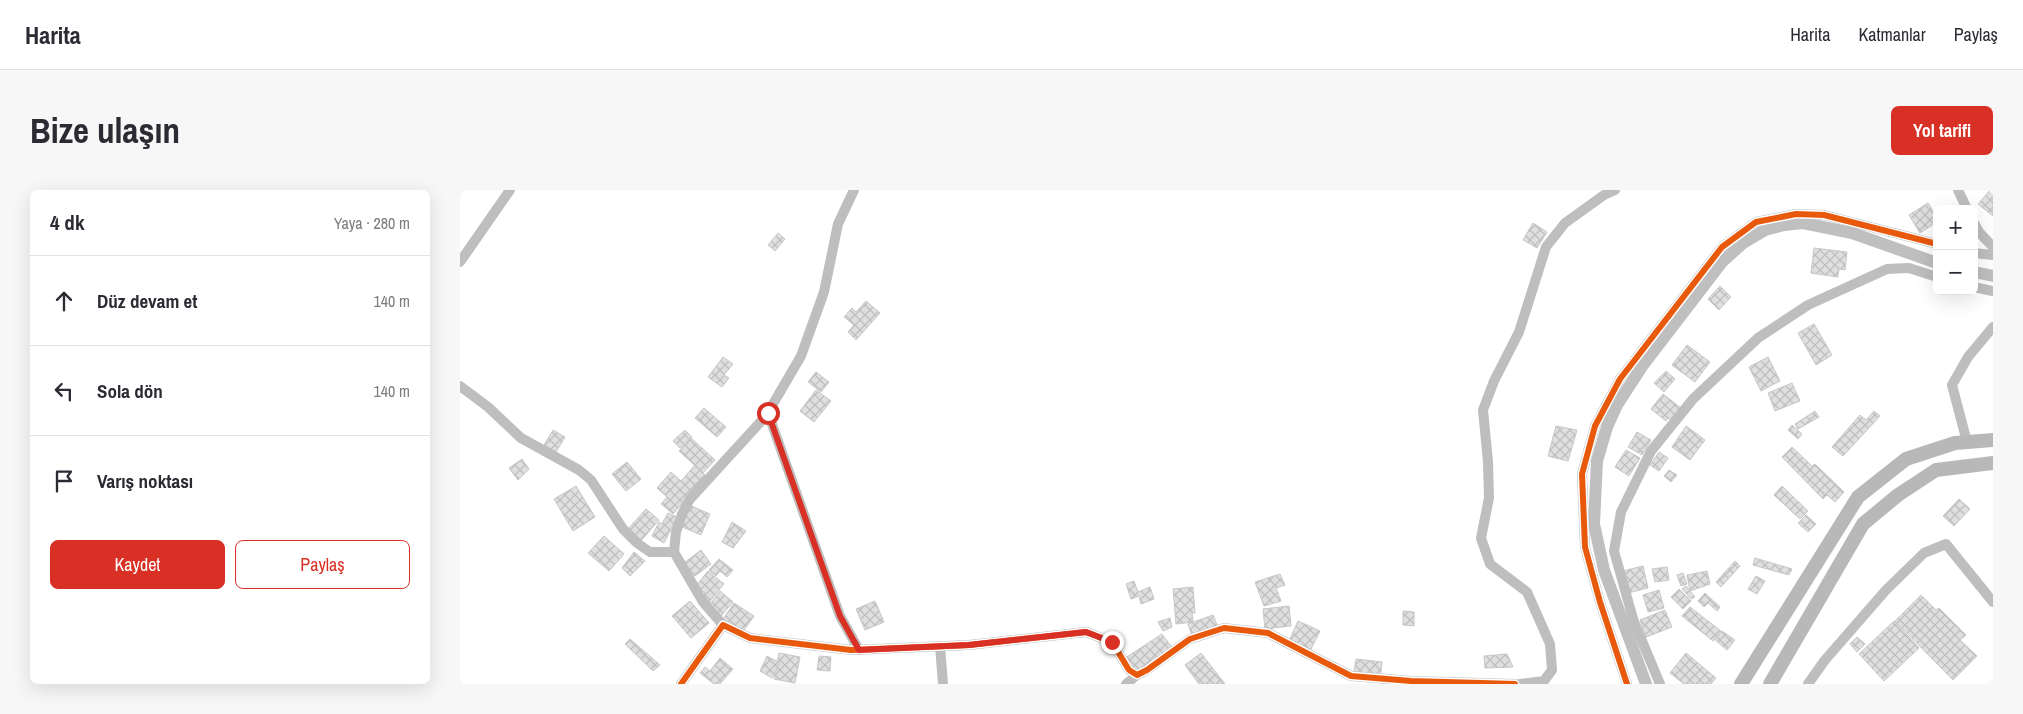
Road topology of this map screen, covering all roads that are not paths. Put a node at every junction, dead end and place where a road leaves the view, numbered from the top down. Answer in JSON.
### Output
{"nodes":[{"id":1,"x":510,"y":190,"type":"edge"},
{"id":2,"x":854,"y":190,"type":"edge"},
{"id":3,"x":1615,"y":190,"type":"edge"},
{"id":4,"x":1958,"y":190,"type":"edge"},
{"id":5,"x":1965,"y":205,"type":"edge"},
{"id":6,"x":1978,"y":230,"type":"edge"},
{"id":7,"x":1933,"y":243,"type":"edge"},
{"id":8,"x":1993,"y":247,"type":"edge"},
{"id":9,"x":1978,"y":254,"type":"edge"},
{"id":10,"x":1993,"y":255,"type":"edge"},
{"id":11,"x":460,"y":262,"type":"edge"},
{"id":12,"x":1933,"y":276,"type":"edge"},
{"id":13,"x":1978,"y":287,"type":"edge"},
{"id":14,"x":1993,"y":292,"type":"edge"},
{"id":15,"x":1993,"y":327,"type":"edge"},
{"id":16,"x":460,"y":386,"type":"edge"},
{"id":17,"x":768,"y":413,"type":"junction"},
{"id":18,"x":1993,"y":440,"type":"edge"},
{"id":19,"x":1967,"y":442,"type":"junction"},
{"id":20,"x":1993,"y":464,"type":"edge"},
{"id":21,"x":674,"y":552,"type":"junction"},
{"id":22,"x":1993,"y":602,"type":"edge"},
{"id":23,"x":723,"y":625,"type":"junction"},
{"id":24,"x":940,"y":646,"type":"junction"},
{"id":25,"x":859,"y":650,"type":"junction"},
{"id":26,"x":1137,"y":675,"type":"junction"},
{"id":27,"x":681,"y":684,"type":"edge"},
{"id":28,"x":942,"y":684,"type":"edge"},
{"id":29,"x":1126,"y":684,"type":"edge"},
{"id":30,"x":1515,"y":684,"type":"edge"},
{"id":31,"x":1520,"y":684,"type":"edge"},
{"id":32,"x":1628,"y":684,"type":"edge"},
{"id":33,"x":1660,"y":684,"type":"edge"},
{"id":34,"x":1742,"y":684,"type":"edge"},
{"id":35,"x":1770,"y":684,"type":"edge"},
{"id":36,"x":1808,"y":684,"type":"edge"}],
"edges":[{"from":1,"to":11,"type":"street"},
{"from":2,"to":17,"type":"street"},
{"from":3,"to":31,"type":"street"},
{"from":4,"to":5,"type":"street"},
{"from":6,"to":8,"type":"street"},
{"from":7,"to":32,"type":"street"},
{"from":9,"to":10,"type":"street"},
{"from":12,"to":33,"type":"street"},
{"from":13,"to":14,"type":"street"},
{"from":15,"to":19,"type":"street"},
{"from":16,"to":21,"type":"street"},
{"from":17,"to":21,"type":"street"},
{"from":17,"to":25,"type":"street"},
{"from":18,"to":19,"type":"main road"},
{"from":19,"to":34,"type":"main road"},
{"from":20,"to":35,"type":"main road"},
{"from":21,"to":23,"type":"street"},
{"from":22,"to":36,"type":"street"},
{"from":23,"to":25,"type":"street"},
{"from":23,"to":27,"type":"street"},
{"from":24,"to":25,"type":"street"},
{"from":24,"to":26,"type":"street"},
{"from":24,"to":28,"type":"street"},
{"from":26,"to":29,"type":"street"},
{"from":26,"to":30,"type":"street"}]}
